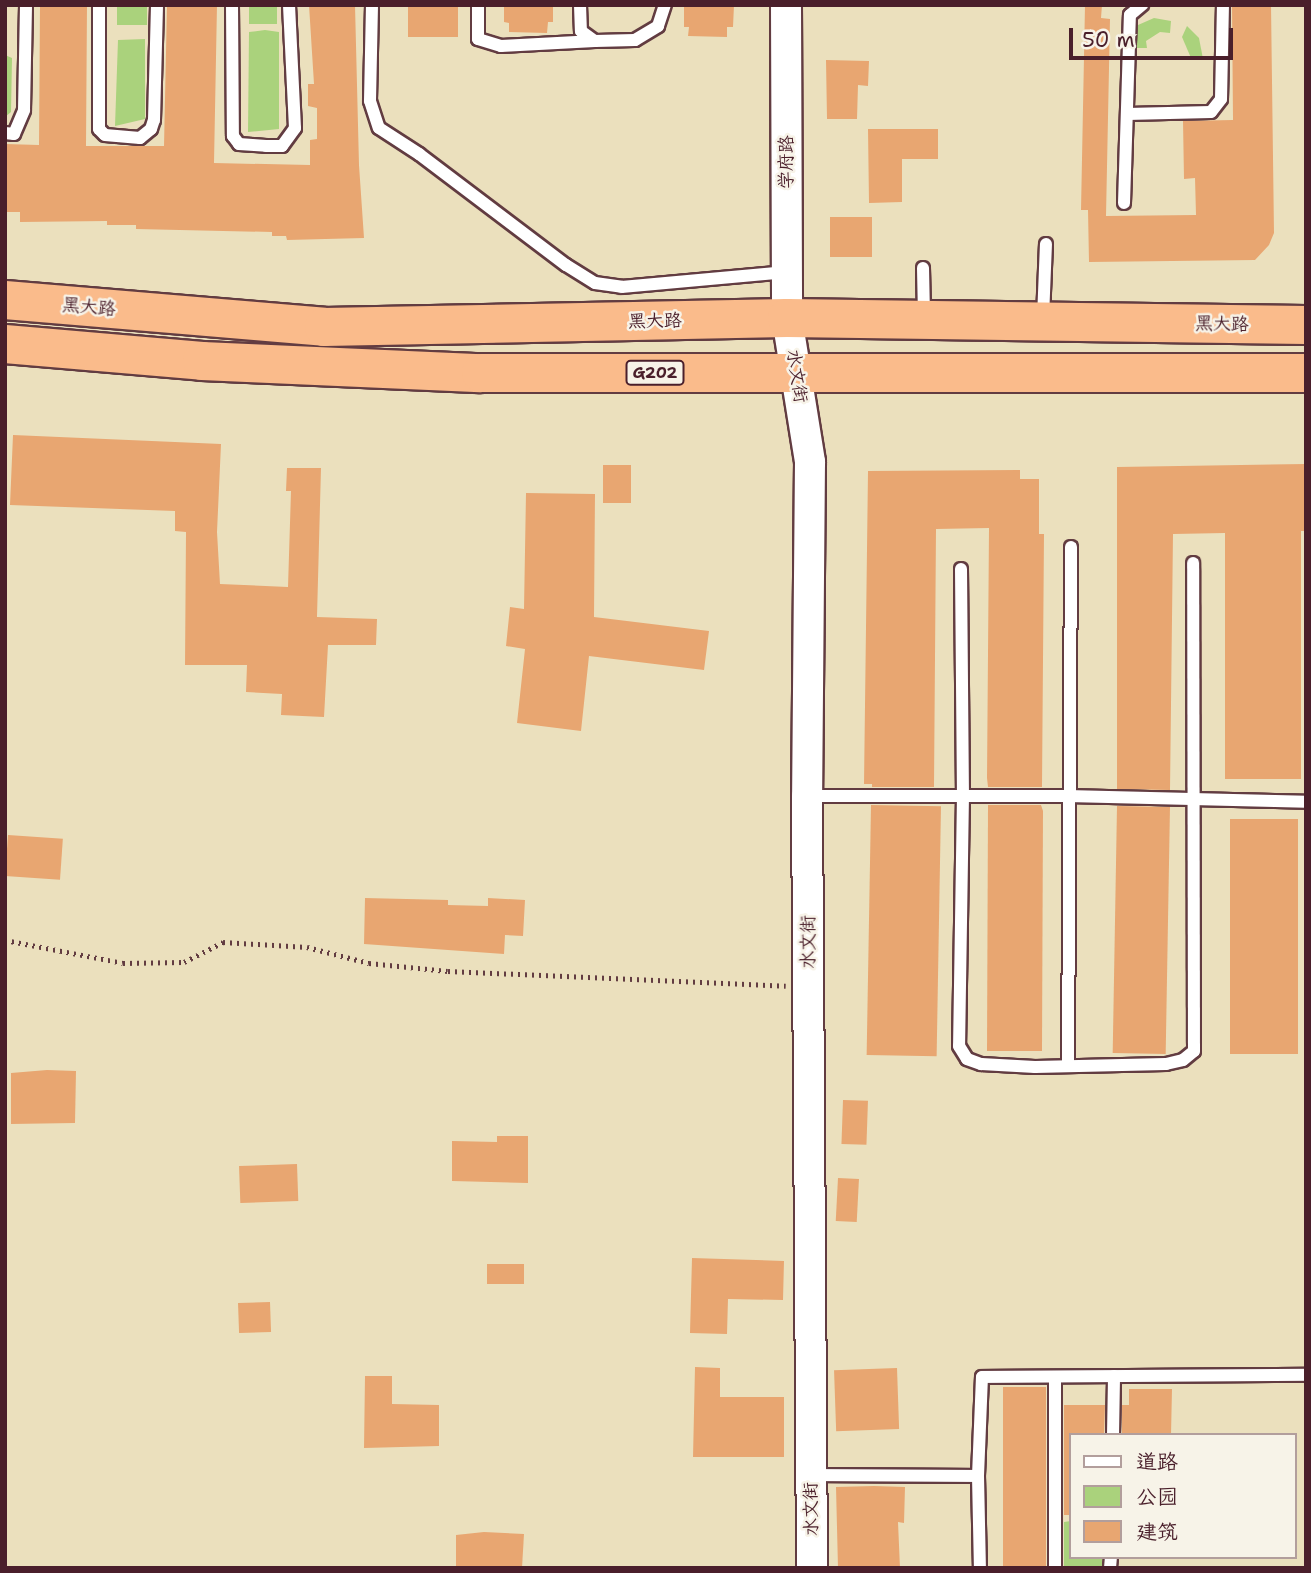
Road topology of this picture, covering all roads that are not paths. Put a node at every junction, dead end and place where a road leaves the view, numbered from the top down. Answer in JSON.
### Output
{"nodes":[{"id":1,"x":26,"y":5,"type":"edge"},
{"id":2,"x":99,"y":5,"type":"edge"},
{"id":3,"x":157,"y":5,"type":"edge"},
{"id":4,"x":232,"y":5,"type":"edge"},
{"id":5,"x":289,"y":5,"type":"edge"},
{"id":6,"x":372,"y":5,"type":"edge"},
{"id":7,"x":478,"y":5,"type":"edge"},
{"id":8,"x":580,"y":5,"type":"edge"},
{"id":9,"x":665,"y":5,"type":"edge"},
{"id":10,"x":786,"y":5,"type":"edge"},
{"id":11,"x":1142,"y":5,"type":"edge"},
{"id":12,"x":1211,"y":5,"type":"edge"},
{"id":13,"x":1223,"y":6,"type":"edge"},
{"id":14,"x":595,"y":41,"type":"junction"},
{"id":15,"x":1128,"y":114,"type":"junction"},
{"id":16,"x":5,"y":134,"type":"edge"},
{"id":17,"x":1124,"y":203,"type":"dead end"},
{"id":18,"x":1046,"y":244,"type":"dead end"},
{"id":19,"x":923,"y":268,"type":"dead end"},
{"id":20,"x":786,"y":272,"type":"junction"},
{"id":21,"x":5,"y":300,"type":"edge"},
{"id":22,"x":787,"y":318,"type":"junction"},
{"id":23,"x":924,"y":320,"type":"junction"},
{"id":24,"x":1043,"y":321,"type":"junction"},
{"id":25,"x":1306,"y":325,"type":"edge"},
{"id":26,"x":5,"y":344,"type":"edge"},
{"id":27,"x":797,"y":372,"type":"junction"},
{"id":28,"x":1306,"y":373,"type":"edge"},
{"id":29,"x":1071,"y":547,"type":"dead end"},
{"id":30,"x":1194,"y":563,"type":"dead end"},
{"id":31,"x":961,"y":569,"type":"dead end"},
{"id":32,"x":963,"y":795,"type":"junction"},
{"id":33,"x":807,"y":796,"type":"junction"},
{"id":34,"x":1067,"y":796,"type":"junction"},
{"id":35,"x":1194,"y":799,"type":"junction"},
{"id":36,"x":1306,"y":802,"type":"edge"},
{"id":37,"x":1068,"y":1065,"type":"junction"},
{"id":38,"x":1306,"y":1375,"type":"edge"},
{"id":39,"x":1114,"y":1376,"type":"junction"},
{"id":40,"x":1055,"y":1377,"type":"junction"},
{"id":41,"x":1113,"y":1433,"type":"edge"},
{"id":42,"x":811,"y":1475,"type":"junction"},
{"id":43,"x":978,"y":1476,"type":"junction"},
{"id":44,"x":811,"y":1568,"type":"edge"},
{"id":45,"x":980,"y":1568,"type":"edge"},
{"id":46,"x":1055,"y":1568,"type":"edge"}],
"edges":[{"from":1,"to":16,"type":"lane"},
{"from":2,"to":3,"type":"lane"},
{"from":4,"to":5,"type":"lane"},
{"from":6,"to":20,"type":"lane"},
{"from":7,"to":14,"type":"lane"},
{"from":8,"to":14,"type":"lane"},
{"from":9,"to":14,"type":"lane"},
{"from":10,"to":20,"type":"street","name":"学府路"},
{"from":11,"to":15,"type":"lane"},
{"from":12,"to":13,"type":"lane"},
{"from":13,"to":15,"type":"lane"},
{"from":15,"to":17,"type":"lane"},
{"from":18,"to":24,"type":"lane"},
{"from":19,"to":23,"type":"lane"},
{"from":20,"to":22,"type":"street","name":"学府路"},
{"from":21,"to":22,"type":"highway","name":"黑大路"},
{"from":22,"to":23,"type":"highway","name":"黑大路"},
{"from":22,"to":27,"type":"street","name":"水文街"},
{"from":23,"to":24,"type":"highway","name":"黑大路"},
{"from":24,"to":25,"type":"highway","name":"黑大路"},
{"from":26,"to":27,"type":"highway","number":"G202"},
{"from":27,"to":28,"type":"highway","number":"G202"},
{"from":27,"to":33,"type":"street","name":"水文街"},
{"from":29,"to":34,"type":"lane"},
{"from":30,"to":35,"type":"lane"},
{"from":31,"to":32,"type":"lane"},
{"from":32,"to":33,"type":"lane"},
{"from":32,"to":34,"type":"lane"},
{"from":32,"to":37,"type":"lane"},
{"from":33,"to":42,"type":"street","name":"水文街"},
{"from":34,"to":35,"type":"lane"},
{"from":34,"to":37,"type":"lane"},
{"from":35,"to":36,"type":"lane"},
{"from":35,"to":37,"type":"lane"},
{"from":38,"to":39,"type":"lane"},
{"from":39,"to":40,"type":"lane"},
{"from":39,"to":41,"type":"lane"},
{"from":40,"to":43,"type":"lane"},
{"from":40,"to":46,"type":"lane"},
{"from":42,"to":43,"type":"lane"},
{"from":42,"to":44,"type":"street","name":"水文街"},
{"from":43,"to":45,"type":"lane"}]}
